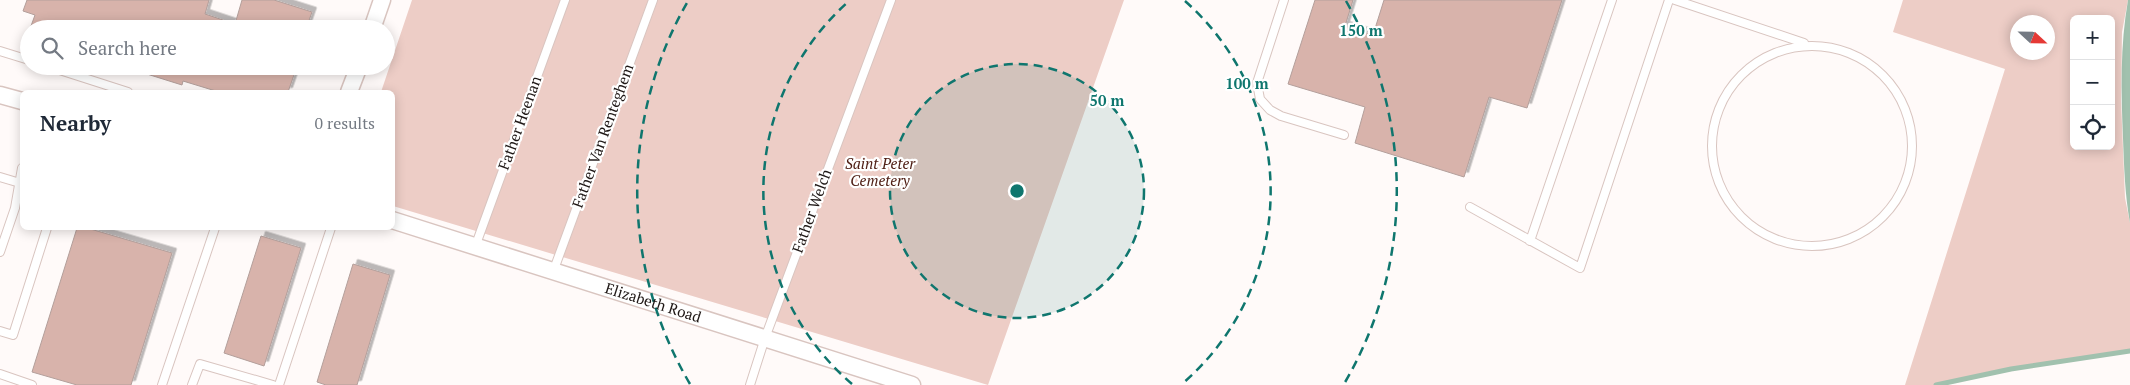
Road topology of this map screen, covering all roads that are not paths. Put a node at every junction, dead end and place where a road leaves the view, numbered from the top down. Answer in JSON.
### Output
{"nodes":[{"id":1,"x":382,"y":0,"type":"edge"},
{"id":2,"x":565,"y":0,"type":"edge"},
{"id":3,"x":653,"y":0,"type":"edge"},
{"id":4,"x":891,"y":0,"type":"edge"},
{"id":5,"x":1284,"y":0,"type":"edge"},
{"id":6,"x":1612,"y":0,"type":"edge"},
{"id":7,"x":1669,"y":0,"type":"edge"},
{"id":8,"x":1675,"y":0,"type":"edge"},
{"id":9,"x":375,"y":20,"type":"edge"},
{"id":10,"x":1810,"y":45,"type":"junction"},
{"id":11,"x":0,"y":51,"type":"edge"},
{"id":12,"x":20,"y":57,"type":"edge"},
{"id":13,"x":76,"y":75,"type":"edge"},
{"id":14,"x":355,"y":75,"type":"edge"},
{"id":15,"x":122,"y":90,"type":"edge"},
{"id":16,"x":350,"y":90,"type":"edge"},
{"id":17,"x":0,"y":94,"type":"edge"},
{"id":18,"x":20,"y":100,"type":"edge"},
{"id":19,"x":1344,"y":136,"type":"dead end"},
{"id":20,"x":0,"y":177,"type":"edge"},
{"id":21,"x":20,"y":183,"type":"joint"},
{"id":22,"x":1470,"y":207,"type":"dead end"},
{"id":23,"x":395,"y":221,"type":"edge"},
{"id":24,"x":46,"y":230,"type":"edge"},
{"id":25,"x":212,"y":230,"type":"edge"},
{"id":26,"x":330,"y":230,"type":"edge"},
{"id":27,"x":1530,"y":241,"type":"junction"},
{"id":28,"x":475,"y":246,"type":"junction"},
{"id":29,"x":0,"y":252,"type":"edge"},
{"id":30,"x":553,"y":272,"type":"junction"},
{"id":31,"x":0,"y":330,"type":"edge"},
{"id":32,"x":765,"y":338,"type":"junction"},
{"id":33,"x":0,"y":374,"type":"edge"},
{"id":34,"x":881,"y":380,"type":"edge"},
{"id":35,"x":32,"y":385,"type":"edge"},
{"id":36,"x":162,"y":385,"type":"edge"},
{"id":37,"x":192,"y":385,"type":"edge"},
{"id":38,"x":274,"y":385,"type":"edge"},
{"id":39,"x":279,"y":385,"type":"edge"},
{"id":40,"x":750,"y":385,"type":"edge"},
{"id":41,"x":912,"y":385,"type":"edge"}],
"edges":[{"from":1,"to":9,"type":"street"},
{"from":2,"to":28,"type":"lane","name":"Father Heenan"},
{"from":3,"to":30,"type":"lane","name":"Father Van Renteghem"},
{"from":4,"to":32,"type":"lane","name":"Father Welch"},
{"from":5,"to":19,"type":"lane"},
{"from":6,"to":27,"type":"lane"},
{"from":7,"to":27,"type":"lane"},
{"from":8,"to":10,"type":"lane"},
{"from":10,"to":10,"type":"lane"},
{"from":11,"to":12,"type":"lane"},
{"from":13,"to":15,"type":"lane"},
{"from":14,"to":16,"type":"street"},
{"from":17,"to":18,"type":"street"},
{"from":20,"to":21,"type":"lane"},
{"from":21,"to":29,"type":"lane"},
{"from":22,"to":27,"type":"lane"},
{"from":23,"to":28,"type":"street","name":"Elizabeth Road"},
{"from":24,"to":31,"type":"lane"},
{"from":25,"to":36,"type":"lane"},
{"from":26,"to":39,"type":"lane"},
{"from":28,"to":30,"type":"street","name":"Elizabeth Road"},
{"from":30,"to":32,"type":"street","name":"Elizabeth Road"},
{"from":32,"to":34,"type":"street","name":"Elizabeth Road"},
{"from":32,"to":40,"type":"lane","name":"Father Welch"},
{"from":33,"to":35,"type":"lane"},
{"from":34,"to":41,"type":"street","name":"Elizabeth Road"},
{"from":37,"to":38,"type":"lane"}]}
